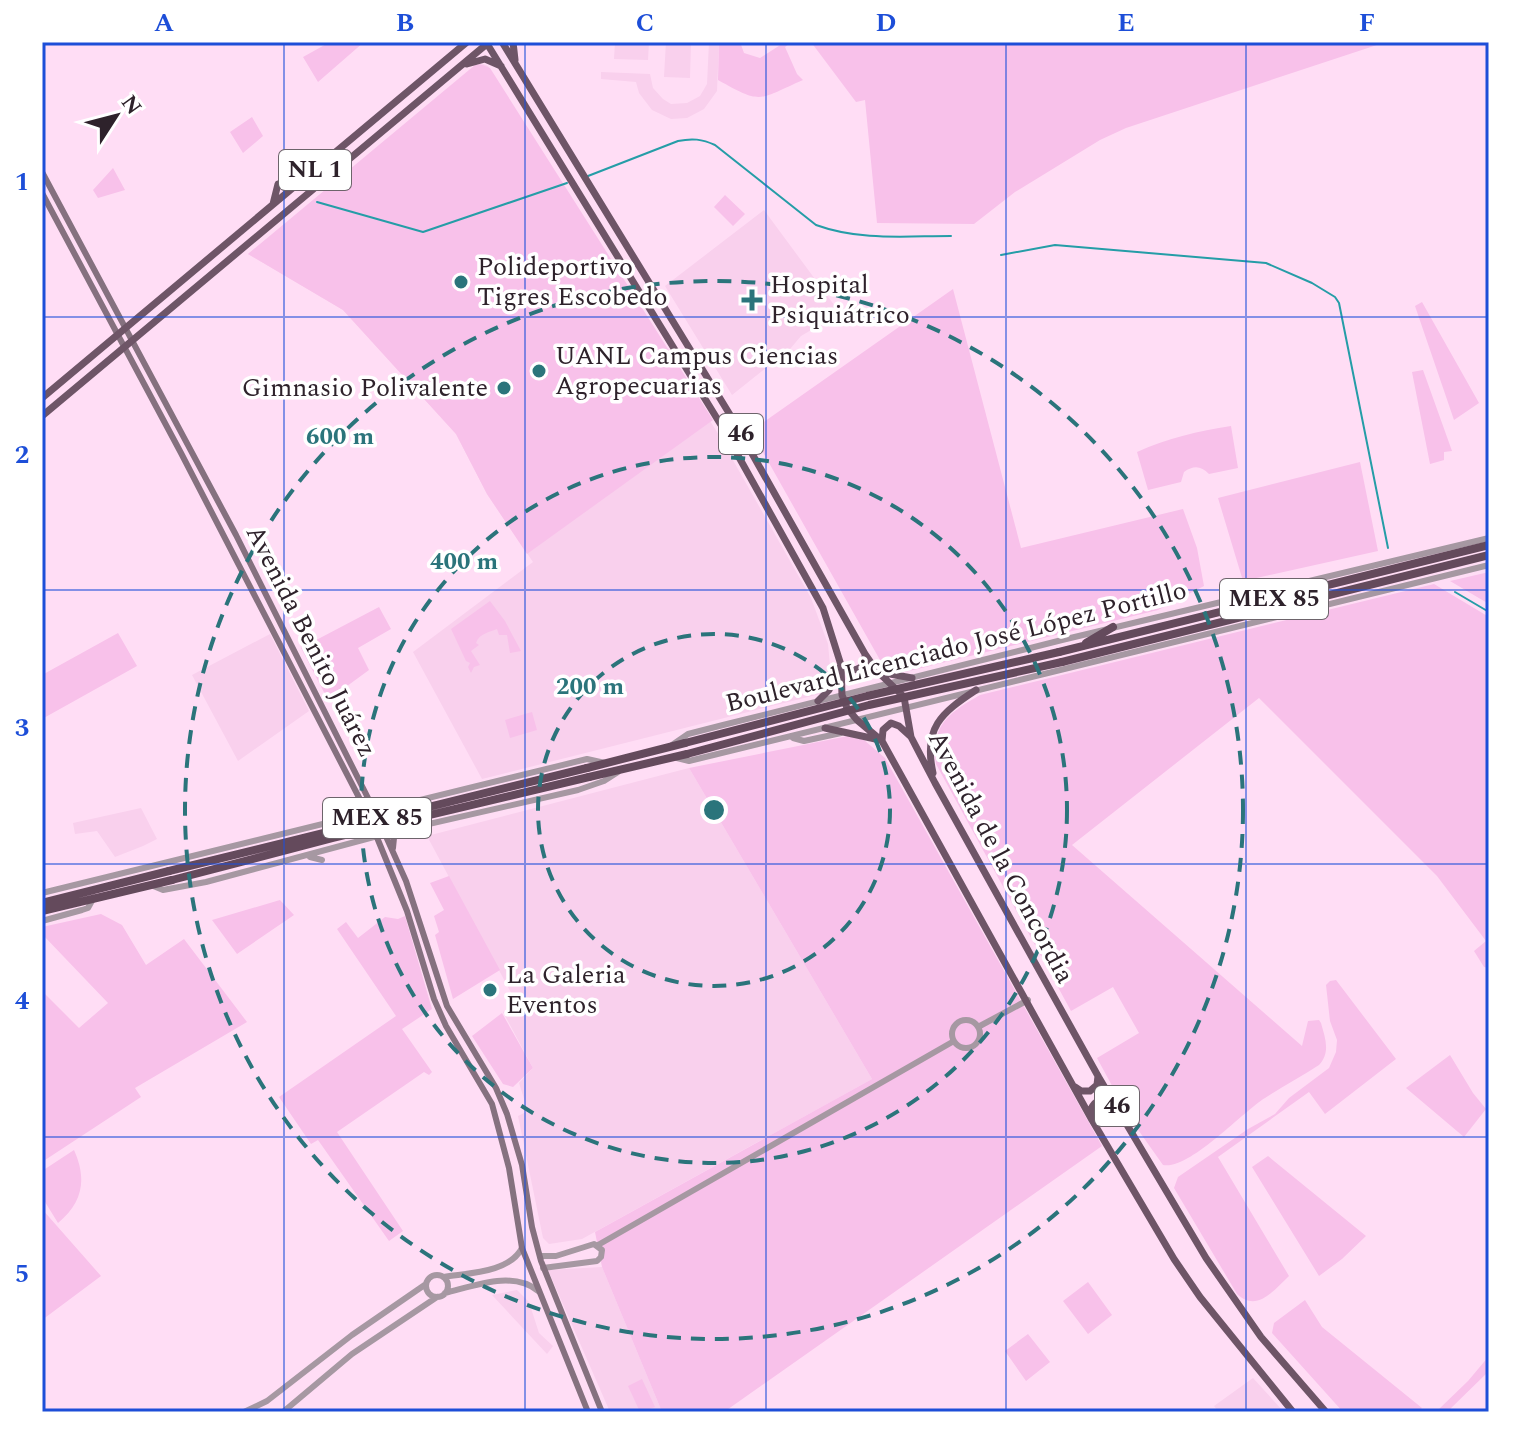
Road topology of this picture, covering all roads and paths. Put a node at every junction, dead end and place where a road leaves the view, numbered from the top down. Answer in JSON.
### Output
{"nodes":[{"id":1,"x":467,"y":42,"type":"edge"},
{"id":2,"x":502,"y":42,"type":"edge"},
{"id":3,"x":513,"y":42,"type":"edge"},
{"id":4,"x":488,"y":43,"type":"edge"},
{"id":5,"x":461,"y":66,"type":"junction"},
{"id":6,"x":501,"y":66,"type":"junction"},
{"id":7,"x":517,"y":66,"type":"junction"},
{"id":8,"x":42,"y":172,"type":"edge"},
{"id":9,"x":278,"y":184,"type":"dead end"},
{"id":10,"x":42,"y":193,"type":"edge"},
{"id":11,"x":273,"y":204,"type":"junction"},
{"id":12,"x":125,"y":328,"type":"junction"},
{"id":13,"x":117,"y":335,"type":"junction"},
{"id":14,"x":132,"y":341,"type":"junction"},
{"id":15,"x":124,"y":347,"type":"junction"},
{"id":16,"x":42,"y":398,"type":"edge"},
{"id":17,"x":42,"y":416,"type":"edge"},
{"id":18,"x":1489,"y":538,"type":"edge"},
{"id":19,"x":1489,"y":545,"type":"edge"},
{"id":20,"x":1489,"y":555,"type":"edge"},
{"id":21,"x":1489,"y":565,"type":"edge"},
{"id":22,"x":1113,"y":627,"type":"junction"},
{"id":23,"x":1076,"y":648,"type":"junction"},
{"id":24,"x":865,"y":654,"type":"junction"},
{"id":25,"x":841,"y":665,"type":"junction"},
{"id":26,"x":876,"y":670,"type":"junction"},
{"id":27,"x":927,"y":674,"type":"junction"},
{"id":28,"x":912,"y":678,"type":"junction"},
{"id":29,"x":889,"y":684,"type":"junction"},
{"id":30,"x":976,"y":690,"type":"junction"},
{"id":31,"x":842,"y":695,"type":"junction"},
{"id":32,"x":818,"y":701,"type":"junction"},
{"id":33,"x":935,"y":701,"type":"junction"},
{"id":34,"x":906,"y":707,"type":"junction"},
{"id":35,"x":857,"y":720,"type":"junction"},
{"id":36,"x":825,"y":728,"type":"junction"},
{"id":37,"x":842,"y":733,"type":"junction"},
{"id":38,"x":789,"y":737,"type":"junction"},
{"id":39,"x":911,"y":737,"type":"junction"},
{"id":40,"x":882,"y":741,"type":"junction"},
{"id":41,"x":671,"y":752,"type":"junction"},
{"id":42,"x":605,"y":763,"type":"junction"},
{"id":43,"x":622,"y":769,"type":"junction"},
{"id":44,"x":588,"y":772,"type":"junction"},
{"id":45,"x":935,"y":783,"type":"junction"},
{"id":46,"x":392,"y":807,"type":"junction"},
{"id":47,"x":371,"y":812,"type":"junction"},
{"id":48,"x":331,"y":822,"type":"junction"},
{"id":49,"x":400,"y":831,"type":"junction"},
{"id":50,"x":385,"y":834,"type":"junction"},
{"id":51,"x":375,"y":837,"type":"junction"},
{"id":52,"x":339,"y":847,"type":"junction"},
{"id":53,"x":392,"y":851,"type":"junction"},
{"id":54,"x":306,"y":856,"type":"junction"},
{"id":55,"x":322,"y":860,"type":"dead end"},
{"id":56,"x":283,"y":862,"type":"junction"},
{"id":57,"x":271,"y":874,"type":"dead end"},
{"id":58,"x":170,"y":876,"type":"junction"},
{"id":59,"x":392,"y":877,"type":"junction"},
{"id":60,"x":405,"y":878,"type":"junction"},
{"id":61,"x":151,"y":885,"type":"junction"},
{"id":62,"x":42,"y":893,"type":"edge"},
{"id":63,"x":93,"y":899,"type":"junction"},
{"id":64,"x":412,"y":900,"type":"junction"},
{"id":65,"x":42,"y":903,"type":"edge"},
{"id":66,"x":42,"y":911,"type":"edge"},
{"id":67,"x":407,"y":911,"type":"junction"},
{"id":68,"x":42,"y":921,"type":"edge"},
{"id":69,"x":419,"y":922,"type":"junction"},
{"id":70,"x":1028,"y":1000,"type":"junction"},
{"id":71,"x":978,"y":1027,"type":"junction"},
{"id":72,"x":954,"y":1041,"type":"junction"},
{"id":73,"x":1098,"y":1076,"type":"junction"},
{"id":74,"x":1074,"y":1085,"type":"junction"},
{"id":75,"x":502,"y":1100,"type":"junction"},
{"id":76,"x":492,"y":1104,"type":"junction"},
{"id":77,"x":1116,"y":1106,"type":"junction"},
{"id":78,"x":1092,"y":1120,"type":"junction"},
{"id":79,"x":532,"y":1227,"type":"junction"},
{"id":80,"x":519,"y":1229,"type":"junction"},
{"id":81,"x":598,"y":1245,"type":"junction"},
{"id":82,"x":522,"y":1248,"type":"junction"},
{"id":83,"x":540,"y":1256,"type":"junction"},
{"id":84,"x":543,"y":1268,"type":"junction"},
{"id":85,"x":444,"y":1277,"type":"junction"},
{"id":86,"x":426,"y":1284,"type":"junction"},
{"id":87,"x":538,"y":1291,"type":"junction"},
{"id":88,"x":445,"y":1293,"type":"junction"},
{"id":89,"x":437,"y":1297,"type":"junction"},
{"id":90,"x":1279,"y":1396,"type":"junction"},
{"id":91,"x":1317,"y":1408,"type":"edge"},
{"id":92,"x":244,"y":1412,"type":"edge"},
{"id":93,"x":283,"y":1412,"type":"edge"},
{"id":94,"x":588,"y":1412,"type":"edge"},
{"id":95,"x":602,"y":1412,"type":"edge"},
{"id":96,"x":1293,"y":1412,"type":"edge"},
{"id":97,"x":1299,"y":1412,"type":"edge"},
{"id":98,"x":1326,"y":1412,"type":"edge"}],
"edges":[{"from":1,"to":11,"type":"main road","number":"NL 1"},
{"from":2,"to":7,"type":"main road","number":"46"},
{"from":3,"to":7,"type":"main road"},
{"from":4,"to":5,"type":"main road","number":"NL 1"},
{"from":4,"to":6,"type":"main road","number":"46"},
{"from":5,"to":6,"type":"main road"},
{"from":5,"to":14,"type":"main road","number":"NL 1"},
{"from":6,"to":25,"type":"main road","name":"Avenida de la Concordia","number":"46"},
{"from":7,"to":24,"type":"main road","name":"Avenida de la Concordia","number":"46"},
{"from":8,"to":12,"type":"main road","name":"Avenida Benito Juárez"},
{"from":9,"to":11,"type":"main road"},
{"from":10,"to":13,"type":"main road","name":"Avenida Benito Juárez"},
{"from":11,"to":12,"type":"main road","number":"NL 1"},
{"from":12,"to":13,"type":"main road","number":"NL 1"},
{"from":12,"to":14,"type":"main road","name":"Avenida Benito Juárez"},
{"from":13,"to":15,"type":"main road","name":"Avenida Benito Juárez"},
{"from":13,"to":16,"type":"main road","number":"NL 1"},
{"from":14,"to":15,"type":"main road","number":"NL 1"},
{"from":14,"to":47,"type":"main road","name":"Avenida Benito Juárez"},
{"from":15,"to":17,"type":"main road","number":"NL 1"},
{"from":15,"to":47,"type":"main road","name":"Avenida Benito Juárez"},
{"from":18,"to":22,"type":"street","name":"Boulevard Licenciado José López Portillo"},
{"from":19,"to":23,"type":"highway","name":"Boulevard Licenciado José López Portillo","number":"MEX 85"},
{"from":20,"to":41,"type":"highway","name":"Boulevard Licenciado José López Portillo","number":"MEX 85","bridge":true},
{"from":21,"to":30,"type":"street","name":"Boulevard Licenciado José López Portillo"},
{"from":22,"to":23,"type":"highway"},
{"from":22,"to":27,"type":"street","name":"Boulevard Licenciado José López Portillo"},
{"from":23,"to":41,"type":"highway","name":"Boulevard Licenciado José López Portillo","number":"MEX 85","bridge":true},
{"from":24,"to":25,"type":"main road"},
{"from":24,"to":26,"type":"main road","name":"Avenida de la Concordia","number":"46"},
{"from":25,"to":31,"type":"main road","name":"Avenida de la Concordia","number":"46"},
{"from":25,"to":32,"type":"main road"},
{"from":26,"to":28,"type":"main road"},
{"from":26,"to":29,"type":"main road","name":"Avenida de la Concordia","number":"46"},
{"from":27,"to":28,"type":"street","name":"Boulevard Licenciado José López Portillo"},
{"from":27,"to":33,"type":"street"},
{"from":28,"to":29,"type":"street","name":"Boulevard Licenciado José López Portillo"},
{"from":29,"to":31,"type":"street","name":"Boulevard Licenciado José López Portillo"},
{"from":29,"to":34,"type":"main road","name":"Avenida de la Concordia","number":"46"},
{"from":30,"to":33,"type":"street","name":"Boulevard Licenciado José López Portillo"},
{"from":30,"to":45,"type":"main road"},
{"from":31,"to":32,"type":"street","name":"Boulevard Licenciado José López Portillo"},
{"from":31,"to":35,"type":"main road","name":"Avenida de la Concordia","number":"46"},
{"from":32,"to":36,"type":"street"},
{"from":32,"to":41,"type":"street","name":"Boulevard Licenciado José López Portillo"},
{"from":33,"to":34,"type":"street","name":"Boulevard Licenciado José López Portillo"},
{"from":34,"to":35,"type":"street","name":"Boulevard Licenciado José López Portillo"},
{"from":34,"to":39,"type":"main road","name":"Avenida de la Concordia","number":"46"},
{"from":35,"to":36,"type":"street","name":"Boulevard Licenciado José López Portillo"},
{"from":35,"to":40,"type":"main road","name":"Avenida de la Concordia","number":"46"},
{"from":36,"to":37,"type":"main road"},
{"from":36,"to":38,"type":"street","name":"Boulevard Licenciado José López Portillo"},
{"from":37,"to":38,"type":"street"},
{"from":37,"to":40,"type":"main road"},
{"from":38,"to":41,"type":"street","name":"Boulevard Licenciado José López Portillo"},
{"from":39,"to":40,"type":"main road"},
{"from":39,"to":45,"type":"main road","name":"Avenida de la Concordia","number":"46"},
{"from":40,"to":70,"type":"main road","name":"Avenida de la Concordia","number":"46"},
{"from":41,"to":42,"type":"highway","name":"Boulevard Licenciado José López Portillo","number":"MEX 85"},
{"from":41,"to":43,"type":"highway","name":"Boulevard Licenciado José López Portillo","number":"MEX 85"},
{"from":42,"to":44,"type":"highway","name":"Boulevard Licenciado José López Portillo","number":"MEX 85"},
{"from":42,"to":46,"type":"street","name":"Boulevard Licenciado José López Portillo"},
{"from":43,"to":44,"type":"highway","name":"Boulevard Licenciado José López Portillo","number":"MEX 85"},
{"from":43,"to":49,"type":"street","name":"Boulevard Licenciado José López Portillo"},
{"from":44,"to":58,"type":"highway","name":"Boulevard Licenciado José López Portillo","number":"MEX 85","bridge":true},
{"from":45,"to":73,"type":"main road","name":"Avenida de la Concordia","number":"46"},
{"from":46,"to":47,"type":"street","name":"Boulevard Licenciado José López Portillo"},
{"from":46,"to":49,"type":"street"},
{"from":47,"to":48,"type":"street","name":"Boulevard Licenciado José López Portillo"},
{"from":47,"to":50,"type":"main road","name":"Avenida Benito Juárez"},
{"from":47,"to":51,"type":"main road","name":"Avenida Benito Juárez"},
{"from":48,"to":52,"type":"street"},
{"from":48,"to":62,"type":"street","name":"Boulevard Licenciado José López Portillo"},
{"from":49,"to":50,"type":"street","name":"Boulevard Licenciado José López Portillo"},
{"from":49,"to":53,"type":"main road"},
{"from":50,"to":51,"type":"street","name":"Boulevard Licenciado José López Portillo"},
{"from":50,"to":53,"type":"main road","name":"Avenida Benito Juárez"},
{"from":51,"to":52,"type":"street","name":"Boulevard Licenciado José López Portillo"},
{"from":51,"to":59,"type":"main road","name":"Avenida Benito Juárez"},
{"from":52,"to":54,"type":"street","name":"Boulevard Licenciado José López Portillo"},
{"from":53,"to":60,"type":"main road","name":"Avenida Benito Juárez"},
{"from":54,"to":55,"type":"street"},
{"from":54,"to":56,"type":"street","name":"Boulevard Licenciado José López Portillo"},
{"from":56,"to":57,"type":"street"},
{"from":56,"to":61,"type":"street","name":"Boulevard Licenciado José López Portillo"},
{"from":58,"to":61,"type":"highway","name":"Boulevard Licenciado José López Portillo","number":"MEX 85"},
{"from":58,"to":65,"type":"highway","name":"Boulevard Licenciado José López Portillo","number":"MEX 85"},
{"from":59,"to":60,"type":"main road"},
{"from":59,"to":67,"type":"main road","name":"Avenida Benito Juárez"},
{"from":60,"to":64,"type":"main road","name":"Avenida Benito Juárez"},
{"from":61,"to":63,"type":"highway","name":"Boulevard Licenciado José López Portillo","number":"MEX 85"},
{"from":63,"to":66,"type":"highway","name":"Boulevard Licenciado José López Portillo","number":"MEX 85"},
{"from":63,"to":68,"type":"street","name":"Boulevard Licenciado José López Portillo"},
{"from":64,"to":67,"type":"main road"},
{"from":64,"to":69,"type":"main road","name":"Avenida Benito Juárez"},
{"from":67,"to":69,"type":"main road"},
{"from":67,"to":76,"type":"main road","name":"Avenida Benito Juárez"},
{"from":69,"to":75,"type":"main road","name":"Avenida Benito Juárez"},
{"from":70,"to":71,"type":"street"},
{"from":70,"to":74,"type":"main road","name":"Avenida de la Concordia","number":"46"},
{"from":71,"to":72,"type":"street"},
{"from":71,"to":72,"type":"street"},
{"from":72,"to":81,"type":"street"},
{"from":73,"to":74,"type":"main road"},
{"from":73,"to":77,"type":"main road","name":"Avenida de la Concordia","number":"46"},
{"from":74,"to":78,"type":"main road","name":"Avenida de la Concordia","number":"46"},
{"from":75,"to":76,"type":"main road"},
{"from":75,"to":79,"type":"main road","name":"Avenida Benito Juárez"},
{"from":76,"to":80,"type":"main road","name":"Avenida Benito Juárez"},
{"from":77,"to":78,"type":"main road"},
{"from":77,"to":91,"type":"main road","name":"Avenida de la Concordia","number":"46"},
{"from":78,"to":90,"type":"main road","name":"Avenida de la Concordia","number":"46"},
{"from":79,"to":80,"type":"main road"},
{"from":79,"to":83,"type":"main road","name":"Avenida Benito Juárez"},
{"from":80,"to":82,"type":"main road","name":"Avenida Benito Juárez"},
{"from":81,"to":83,"type":"street"},
{"from":81,"to":84,"type":"street"},
{"from":82,"to":85,"type":"street"},
{"from":82,"to":87,"type":"main road","name":"Avenida Benito Juárez"},
{"from":83,"to":84,"type":"main road","name":"Avenida Benito Juárez"},
{"from":84,"to":95,"type":"main road","name":"Avenida Benito Juárez"},
{"from":85,"to":86,"type":"street"},
{"from":85,"to":88,"type":"street"},
{"from":86,"to":89,"type":"street"},
{"from":86,"to":92,"type":"street"},
{"from":87,"to":88,"type":"street"},
{"from":87,"to":94,"type":"main road","name":"Avenida Benito Juárez"},
{"from":88,"to":89,"type":"street"},
{"from":89,"to":93,"type":"street"},
{"from":90,"to":96,"type":"main road","name":"Avenida de la Concordia","number":"46"},
{"from":90,"to":97,"type":"main road"},
{"from":91,"to":98,"type":"main road","name":"Avenida de la Concordia","number":"46"}]}
